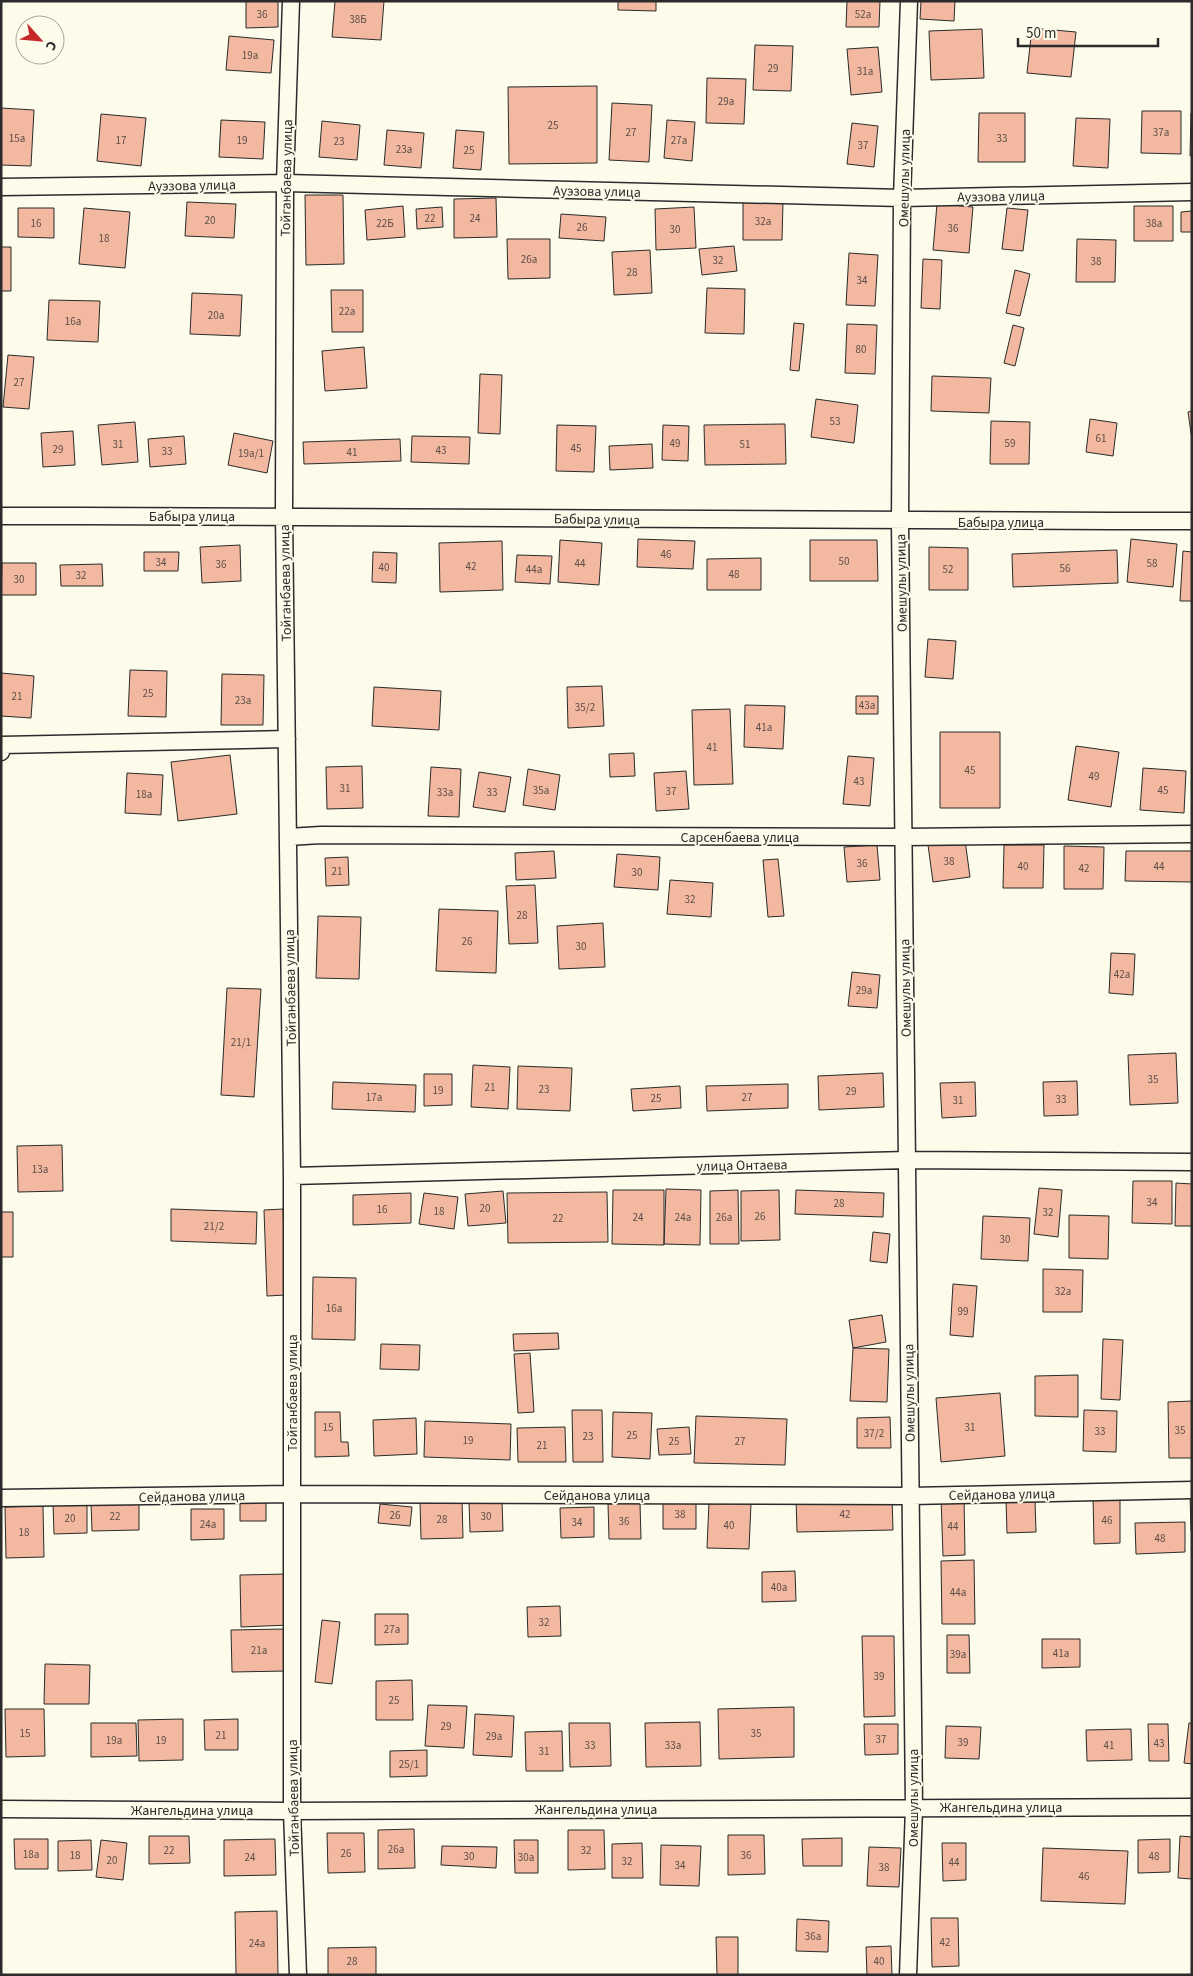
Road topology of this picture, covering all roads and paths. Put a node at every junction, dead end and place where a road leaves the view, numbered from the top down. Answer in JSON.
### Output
{"nodes":[{"id":1,"x":291,"y":1,"type":"edge"},
{"id":2,"x":909,"y":1,"type":"edge"},
{"id":3,"x":285,"y":184,"type":"junction"},
{"id":4,"x":1,"y":187,"type":"edge"},
{"id":5,"x":1192,"y":192,"type":"edge"},
{"id":6,"x":902,"y":198,"type":"junction"},
{"id":7,"x":1,"y":516,"type":"edge"},
{"id":8,"x":284,"y":516,"type":"junction"},
{"id":9,"x":1192,"y":521,"type":"edge"},
{"id":10,"x":900,"y":522,"type":"junction"},
{"id":11,"x":287,"y":739,"type":"junction"},
{"id":12,"x":1,"y":752,"type":"edge"},
{"id":13,"x":1192,"y":834,"type":"edge"},
{"id":14,"x":288,"y":837,"type":"junction"},
{"id":15,"x":904,"y":837,"type":"junction"},
{"id":16,"x":907,"y":1160,"type":"junction"},
{"id":17,"x":1192,"y":1162,"type":"edge"},
{"id":18,"x":292,"y":1176,"type":"junction"},
{"id":19,"x":1192,"y":1490,"type":"edge"},
{"id":20,"x":292,"y":1494,"type":"junction"},
{"id":21,"x":910,"y":1496,"type":"junction"},
{"id":22,"x":1,"y":1498,"type":"edge"},
{"id":23,"x":1192,"y":1807,"type":"edge"},
{"id":24,"x":914,"y":1808,"type":"junction"},
{"id":25,"x":1,"y":1809,"type":"edge"},
{"id":26,"x":292,"y":1811,"type":"junction"},
{"id":27,"x":298,"y":1975,"type":"edge"},
{"id":28,"x":908,"y":1975,"type":"edge"}],
"edges":[{"from":1,"to":3,"type":"street","name":"Тойганбаева улица"},
{"from":2,"to":6,"type":"street","name":"Омешулы улица"},
{"from":3,"to":4,"type":"street","name":"Ауэзова улица"},
{"from":3,"to":6,"type":"street","name":"Ауэзова улица"},
{"from":3,"to":8,"type":"street","name":"Тойганбаева улица"},
{"from":5,"to":6,"type":"street","name":"Ауэзова улица"},
{"from":6,"to":10,"type":"street","name":"Омешулы улица"},
{"from":7,"to":8,"type":"street","name":"Бабыра улица"},
{"from":8,"to":10,"type":"street","name":"Бабыра улица"},
{"from":8,"to":11,"type":"street","name":"Тойганбаева улица"},
{"from":9,"to":10,"type":"street","name":"Бабыра улица"},
{"from":10,"to":15,"type":"street","name":"Омешулы улица"},
{"from":11,"to":12,"type":"street"},
{"from":11,"to":14,"type":"street","name":"Тойганбаева улица"},
{"from":13,"to":15,"type":"street","name":"Сарсенбаева улица"},
{"from":14,"to":15,"type":"street","name":"Сарсенбаева улица"},
{"from":14,"to":18,"type":"street","name":"Тойганбаева улица"},
{"from":15,"to":16,"type":"street","name":"Омешулы улица"},
{"from":16,"to":17,"type":"street","name":"улица Онтаева"},
{"from":16,"to":18,"type":"street","name":"улица Онтаева"},
{"from":16,"to":21,"type":"street","name":"Омешулы улица"},
{"from":18,"to":20,"type":"street","name":"Тойганбаева улица"},
{"from":19,"to":21,"type":"street","name":"Сейданова улица"},
{"from":20,"to":21,"type":"street","name":"Сейданова улица"},
{"from":20,"to":22,"type":"street","name":"Сейданова улица"},
{"from":20,"to":26,"type":"street","name":"Тойганбаева улица"},
{"from":21,"to":24,"type":"street","name":"Омешулы улица"},
{"from":23,"to":24,"type":"street","name":"Жангельдина улица"},
{"from":24,"to":26,"type":"street","name":"Жангельдина улица"},
{"from":24,"to":28,"type":"street","name":"Омешулы улица"},
{"from":25,"to":26,"type":"street","name":"Жангельдина улица"},
{"from":26,"to":27,"type":"street","name":"Тойганбаева улица"}]}
